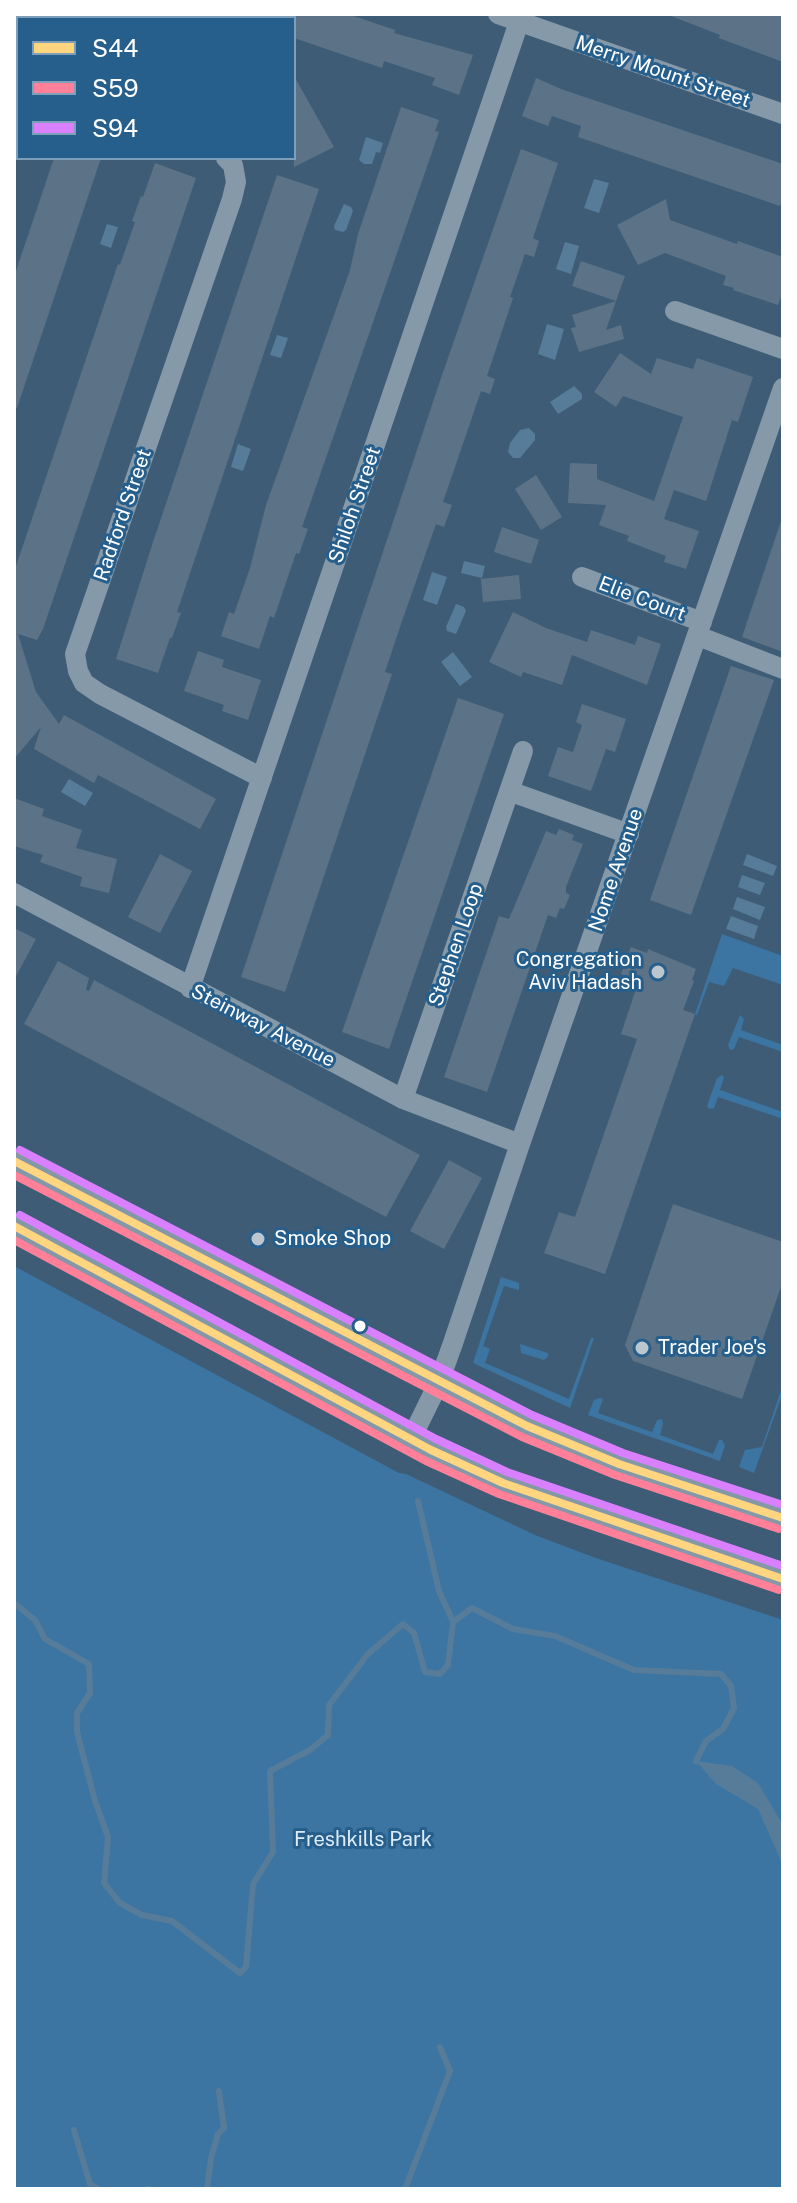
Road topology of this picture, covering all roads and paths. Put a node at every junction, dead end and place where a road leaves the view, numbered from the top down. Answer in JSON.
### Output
{"nodes":[{"id":1,"x":498,"y":14,"type":"edge"},
{"id":2,"x":519,"y":22,"type":"junction"},
{"id":3,"x":783,"y":114,"type":"edge"},
{"id":4,"x":228,"y":160,"type":"edge"},
{"id":5,"x":675,"y":311,"type":"dead end"},
{"id":6,"x":783,"y":349,"type":"edge"},
{"id":7,"x":783,"y":388,"type":"edge"},
{"id":8,"x":582,"y":577,"type":"dead end"},
{"id":9,"x":700,"y":629,"type":"junction"},
{"id":10,"x":783,"y":669,"type":"edge"},
{"id":11,"x":523,"y":751,"type":"dead end"},
{"id":12,"x":262,"y":778,"type":"junction"},
{"id":13,"x":509,"y":791,"type":"junction"},
{"id":14,"x":629,"y":834,"type":"junction"},
{"id":15,"x":14,"y":893,"type":"edge"},
{"id":16,"x":190,"y":988,"type":"junction"},
{"id":17,"x":403,"y":1099,"type":"junction"},
{"id":18,"x":520,"y":1144,"type":"junction"},
{"id":19,"x":14,"y":1161,"type":"edge"},
{"id":20,"x":14,"y":1226,"type":"edge"},
{"id":21,"x":439,"y":1382,"type":"junction"},
{"id":22,"x":410,"y":1441,"type":"junction"},
{"id":23,"x":783,"y":1518,"type":"edge"},
{"id":24,"x":783,"y":1579,"type":"edge"}],
"edges":[{"from":1,"to":2,"type":"street","name":"Merry Mount Street"},
{"from":2,"to":3,"type":"street","name":"Merry Mount Street"},
{"from":2,"to":12,"type":"street","name":"Shiloh Street"},
{"from":4,"to":12,"type":"street","name":"Radford Street"},
{"from":5,"to":6,"type":"street"},
{"from":7,"to":9,"type":"street","name":"Nome Avenue"},
{"from":8,"to":9,"type":"street","name":"Elie Court"},
{"from":9,"to":10,"type":"street","name":"Elie Court"},
{"from":9,"to":14,"type":"street","name":"Nome Avenue"},
{"from":11,"to":13,"type":"street","name":"Stephen Loop"},
{"from":12,"to":16,"type":"street","name":"Shiloh Street"},
{"from":13,"to":14,"type":"street"},
{"from":13,"to":17,"type":"street","name":"Stephen Loop"},
{"from":14,"to":18,"type":"street","name":"Nome Avenue"},
{"from":15,"to":16,"type":"street","name":"Steinway Avenue"},
{"from":16,"to":17,"type":"street","name":"Steinway Avenue"},
{"from":17,"to":18,"type":"street","name":"Steinway Avenue"},
{"from":18,"to":21,"type":"street","name":"Nome Avenue"},
{"from":19,"to":21,"type":"main road"},
{"from":20,"to":22,"type":"main road"},
{"from":21,"to":22,"type":"street","name":"Nome Avenue"},
{"from":21,"to":23,"type":"main road"},
{"from":22,"to":24,"type":"main road"}]}
